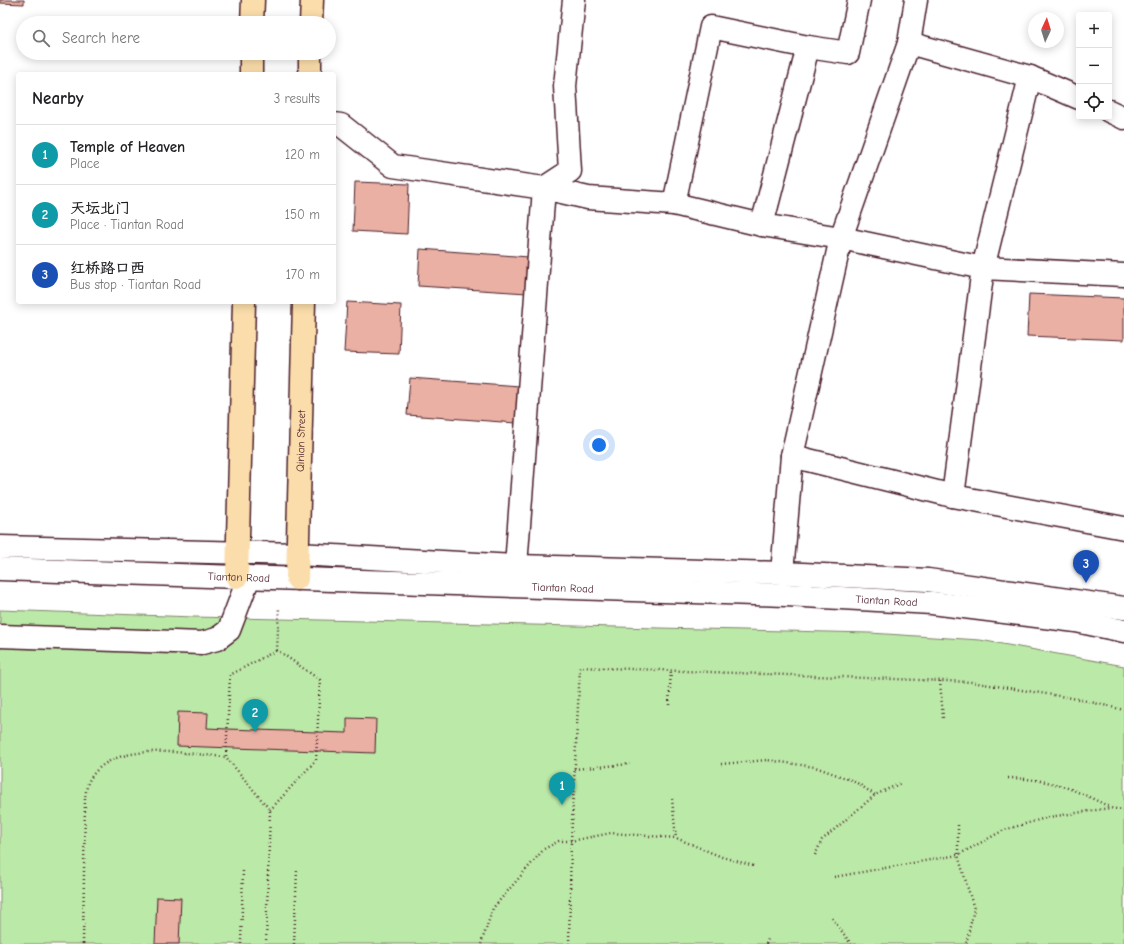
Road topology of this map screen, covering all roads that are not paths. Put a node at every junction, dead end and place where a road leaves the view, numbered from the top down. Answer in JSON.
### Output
{"nodes":[{"id":1,"x":253,"y":0,"type":"edge"},
{"id":2,"x":312,"y":0,"type":"edge"},
{"id":3,"x":574,"y":0,"type":"edge"},
{"id":4,"x":858,"y":0,"type":"edge"},
{"id":5,"x":916,"y":0,"type":"edge"},
{"id":6,"x":252,"y":16,"type":"edge"},
{"id":7,"x":311,"y":16,"type":"edge"},
{"id":8,"x":908,"y":43,"type":"junction"},
{"id":9,"x":808,"y":47,"type":"junction"},
{"id":10,"x":252,"y":60,"type":"edge"},
{"id":11,"x":310,"y":60,"type":"edge"},
{"id":12,"x":251,"y":72,"type":"edge"},
{"id":13,"x":310,"y":72,"type":"edge"},
{"id":14,"x":1030,"y":77,"type":"junction"},
{"id":15,"x":1076,"y":97,"type":"edge"},
{"id":16,"x":1112,"y":112,"type":"edge"},
{"id":17,"x":1124,"y":118,"type":"edge"},
{"id":18,"x":336,"y":124,"type":"edge"},
{"id":19,"x":544,"y":188,"type":"junction"},
{"id":20,"x":674,"y":204,"type":"junction"},
{"id":21,"x":762,"y":225,"type":"junction"},
{"id":22,"x":841,"y":238,"type":"junction"},
{"id":23,"x":983,"y":268,"type":"junction"},
{"id":24,"x":1124,"y":275,"type":"edge"},
{"id":25,"x":244,"y":304,"type":"edge"},
{"id":26,"x":304,"y":304,"type":"edge"},
{"id":27,"x":792,"y":456,"type":"junction"},
{"id":28,"x":953,"y":496,"type":"junction"},
{"id":29,"x":1124,"y":528,"type":"edge"},
{"id":30,"x":0,"y":547,"type":"edge"},
{"id":31,"x":237,"y":552,"type":"junction"},
{"id":32,"x":298,"y":554,"type":"junction"},
{"id":33,"x":516,"y":566,"type":"junction"},
{"id":34,"x":0,"y":569,"type":"edge"},
{"id":35,"x":782,"y":573,"type":"junction"},
{"id":36,"x":243,"y":577,"type":"junction"},
{"id":37,"x":297,"y":579,"type":"junction"},
{"id":38,"x":1124,"y":608,"type":"edge"},
{"id":39,"x":1124,"y":631,"type":"edge"},
{"id":40,"x":0,"y":636,"type":"edge"}],
"edges":[{"from":1,"to":6,"type":"main road"},
{"from":2,"to":7,"type":"main road"},
{"from":3,"to":19,"type":"street"},
{"from":4,"to":9,"type":"street"},
{"from":5,"to":8,"type":"street"},
{"from":8,"to":14,"type":"street"},
{"from":8,"to":22,"type":"street"},
{"from":9,"to":20,"type":"street"},
{"from":9,"to":21,"type":"street"},
{"from":10,"to":12,"type":"main road"},
{"from":11,"to":13,"type":"main road"},
{"from":14,"to":15,"type":"street"},
{"from":14,"to":23,"type":"street"},
{"from":16,"to":17,"type":"street"},
{"from":18,"to":19,"type":"street"},
{"from":19,"to":20,"type":"street"},
{"from":19,"to":33,"type":"street"},
{"from":20,"to":21,"type":"street"},
{"from":21,"to":22,"type":"street"},
{"from":22,"to":23,"type":"street"},
{"from":22,"to":27,"type":"street"},
{"from":23,"to":24,"type":"street"},
{"from":23,"to":28,"type":"street"},
{"from":25,"to":31,"type":"main road"},
{"from":26,"to":32,"type":"main road","name":"Qinian Street"},
{"from":27,"to":28,"type":"street"},
{"from":27,"to":35,"type":"street"},
{"from":28,"to":29,"type":"street"},
{"from":30,"to":31,"type":"street","name":"Tiantan Road"},
{"from":31,"to":32,"type":"street","name":"Tiantan Road"},
{"from":31,"to":36,"type":"main road"},
{"from":32,"to":33,"type":"street","name":"Tiantan Road"},
{"from":32,"to":37,"type":"main road","name":"Qinian Street"},
{"from":33,"to":35,"type":"street","name":"Tiantan Road"},
{"from":34,"to":36,"type":"street","name":"Tiantan Road"},
{"from":35,"to":38,"type":"street","name":"Tiantan Road"},
{"from":36,"to":37,"type":"street","name":"Tiantan Road"},
{"from":36,"to":40,"type":"street"},
{"from":37,"to":39,"type":"street","name":"Tiantan Road"}]}
